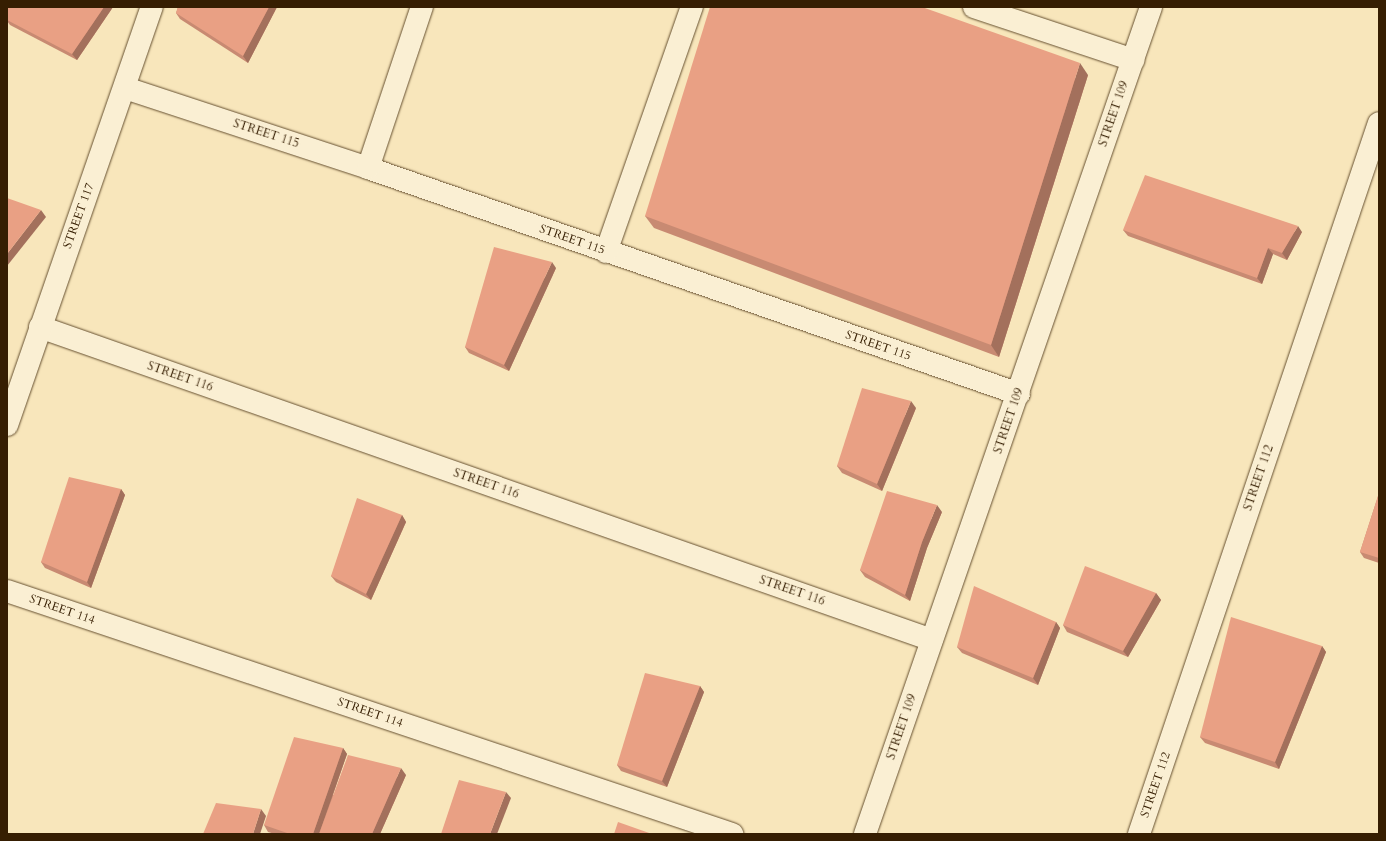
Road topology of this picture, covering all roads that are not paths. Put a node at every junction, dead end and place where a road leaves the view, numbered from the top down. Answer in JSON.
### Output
{"nodes":[{"id":1,"x":152,"y":7,"type":"edge"},
{"id":2,"x":422,"y":7,"type":"edge"},
{"id":3,"x":692,"y":7,"type":"edge"},
{"id":4,"x":974,"y":7,"type":"edge"},
{"id":5,"x":1150,"y":7,"type":"edge"},
{"id":6,"x":1133,"y":60,"type":"junction"},
{"id":7,"x":125,"y":88,"type":"junction"},
{"id":8,"x":1379,"y":123,"type":"edge"},
{"id":9,"x":368,"y":168,"type":"junction"},
{"id":10,"x":606,"y":252,"type":"junction"},
{"id":11,"x":40,"y":328,"type":"junction"},
{"id":12,"x":1019,"y":394,"type":"junction"},
{"id":13,"x":7,"y":426,"type":"edge"},
{"id":14,"x":7,"y":591,"type":"edge"},
{"id":15,"x":932,"y":640,"type":"junction"},
{"id":16,"x":732,"y":834,"type":"edge"},
{"id":17,"x":865,"y":834,"type":"edge"},
{"id":18,"x":1140,"y":834,"type":"edge"}],
"edges":[{"from":1,"to":7,"type":"street","name":"STREET 117"},
{"from":2,"to":9,"type":"street"},
{"from":3,"to":10,"type":"street"},
{"from":4,"to":6,"type":"street"},
{"from":5,"to":6,"type":"street","name":"STREET 109"},
{"from":6,"to":12,"type":"street","name":"STREET 109"},
{"from":7,"to":9,"type":"street","name":"STREET 115"},
{"from":7,"to":11,"type":"street","name":"STREET 117"},
{"from":8,"to":18,"type":"street","name":"STREET 112"},
{"from":9,"to":10,"type":"street","name":"STREET 115"},
{"from":10,"to":12,"type":"street","name":"STREET 115"},
{"from":11,"to":13,"type":"street","name":"STREET 117"},
{"from":11,"to":15,"type":"street","name":"STREET 116"},
{"from":12,"to":15,"type":"street","name":"STREET 109"},
{"from":14,"to":16,"type":"street","name":"STREET 114"},
{"from":15,"to":17,"type":"street","name":"STREET 109"}]}
